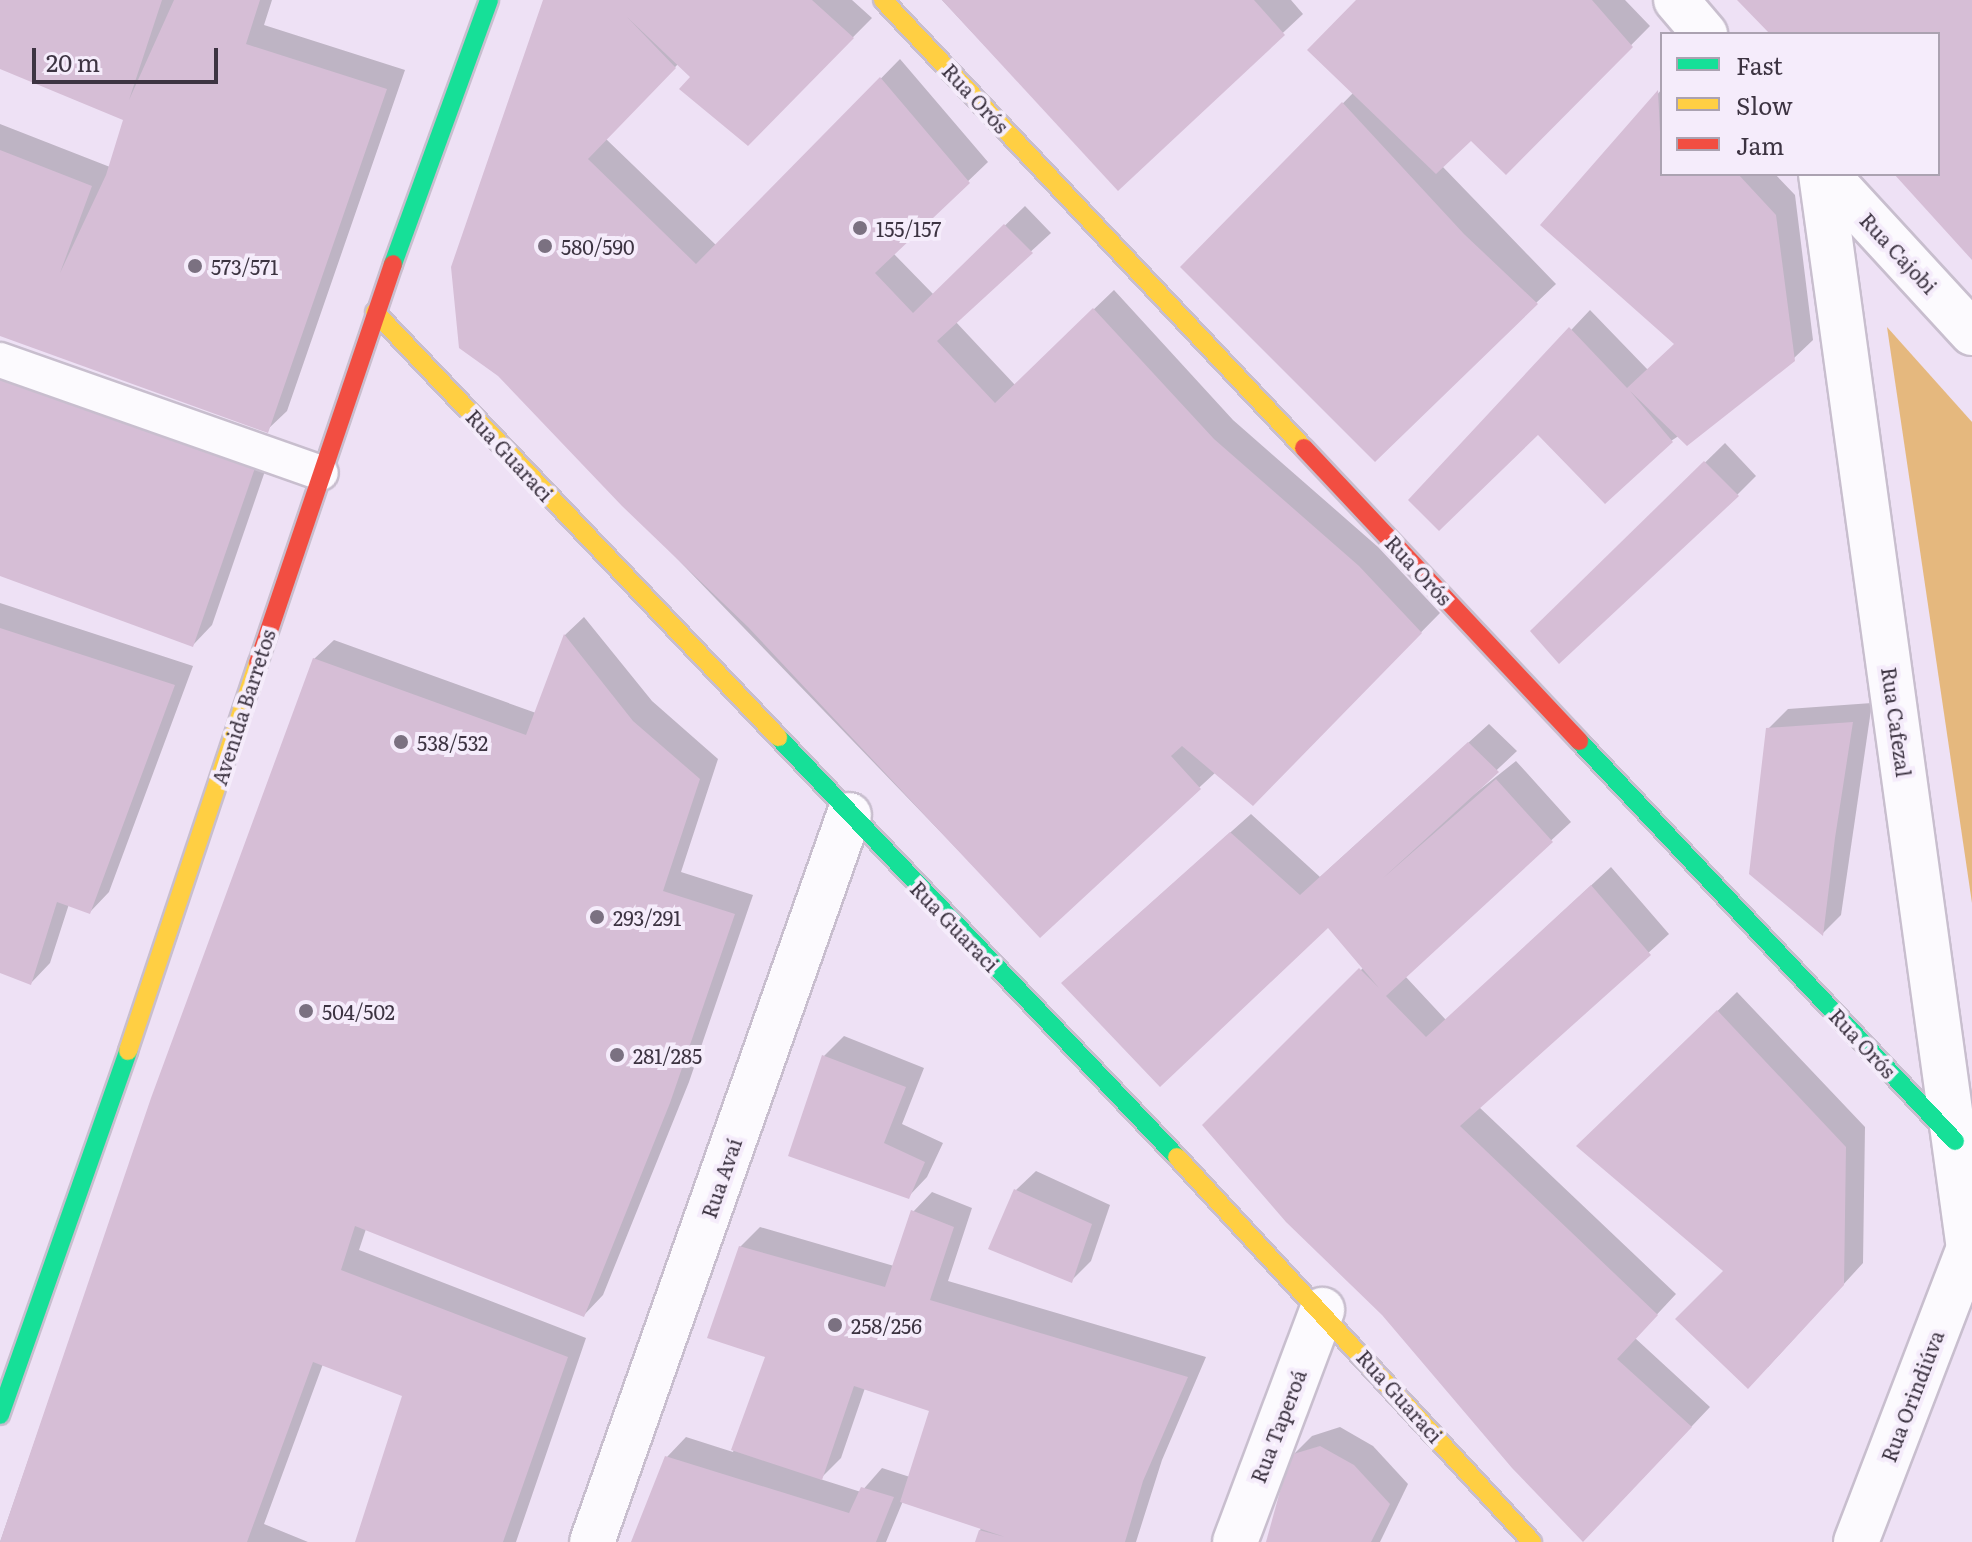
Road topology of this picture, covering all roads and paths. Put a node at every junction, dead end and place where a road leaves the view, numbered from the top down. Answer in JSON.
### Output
{"nodes":[{"id":1,"x":489,"y":0,"type":"edge"},
{"id":2,"x":883,"y":0,"type":"edge"},
{"id":3,"x":1676,"y":0,"type":"edge"},
{"id":4,"x":1703,"y":32,"type":"edge"},
{"id":5,"x":1823,"y":176,"type":"edge"},
{"id":6,"x":1825,"y":176,"type":"edge"},
{"id":7,"x":375,"y":312,"type":"junction"},
{"id":8,"x":1972,"y":333,"type":"edge"},
{"id":9,"x":0,"y":360,"type":"edge"},
{"id":10,"x":321,"y":473,"type":"junction"},
{"id":11,"x":849,"y":815,"type":"junction"},
{"id":12,"x":1955,"y":1141,"type":"junction"},
{"id":13,"x":1970,"y":1260,"type":"edge"},
{"id":14,"x":1322,"y":1310,"type":"junction"},
{"id":15,"x":0,"y":1415,"type":"edge"},
{"id":16,"x":592,"y":1542,"type":"edge"},
{"id":17,"x":1235,"y":1542,"type":"edge"},
{"id":18,"x":1532,"y":1542,"type":"edge"},
{"id":19,"x":1856,"y":1542,"type":"edge"}],
"edges":[{"from":1,"to":7,"type":"street","name":"Avenida Barretos"},
{"from":2,"to":12,"type":"street","name":"Rua Orós"},
{"from":3,"to":4,"type":"street"},
{"from":5,"to":12,"type":"street","name":"Rua Cafezal"},
{"from":6,"to":8,"type":"street","name":"Rua Cajobi"},
{"from":7,"to":10,"type":"street","name":"Avenida Barretos"},
{"from":7,"to":11,"type":"street","name":"Rua Guaraci"},
{"from":9,"to":10,"type":"lane"},
{"from":10,"to":15,"type":"street","name":"Avenida Barretos"},
{"from":11,"to":14,"type":"street","name":"Rua Guaraci"},
{"from":11,"to":16,"type":"street","name":"Rua Avaí"},
{"from":12,"to":13,"type":"street","name":"Rua Cafezal"},
{"from":13,"to":19,"type":"street","name":"Rua Orindiúva"},
{"from":14,"to":17,"type":"street","name":"Rua Taperoá"},
{"from":14,"to":18,"type":"street","name":"Rua Guaraci"}]}
